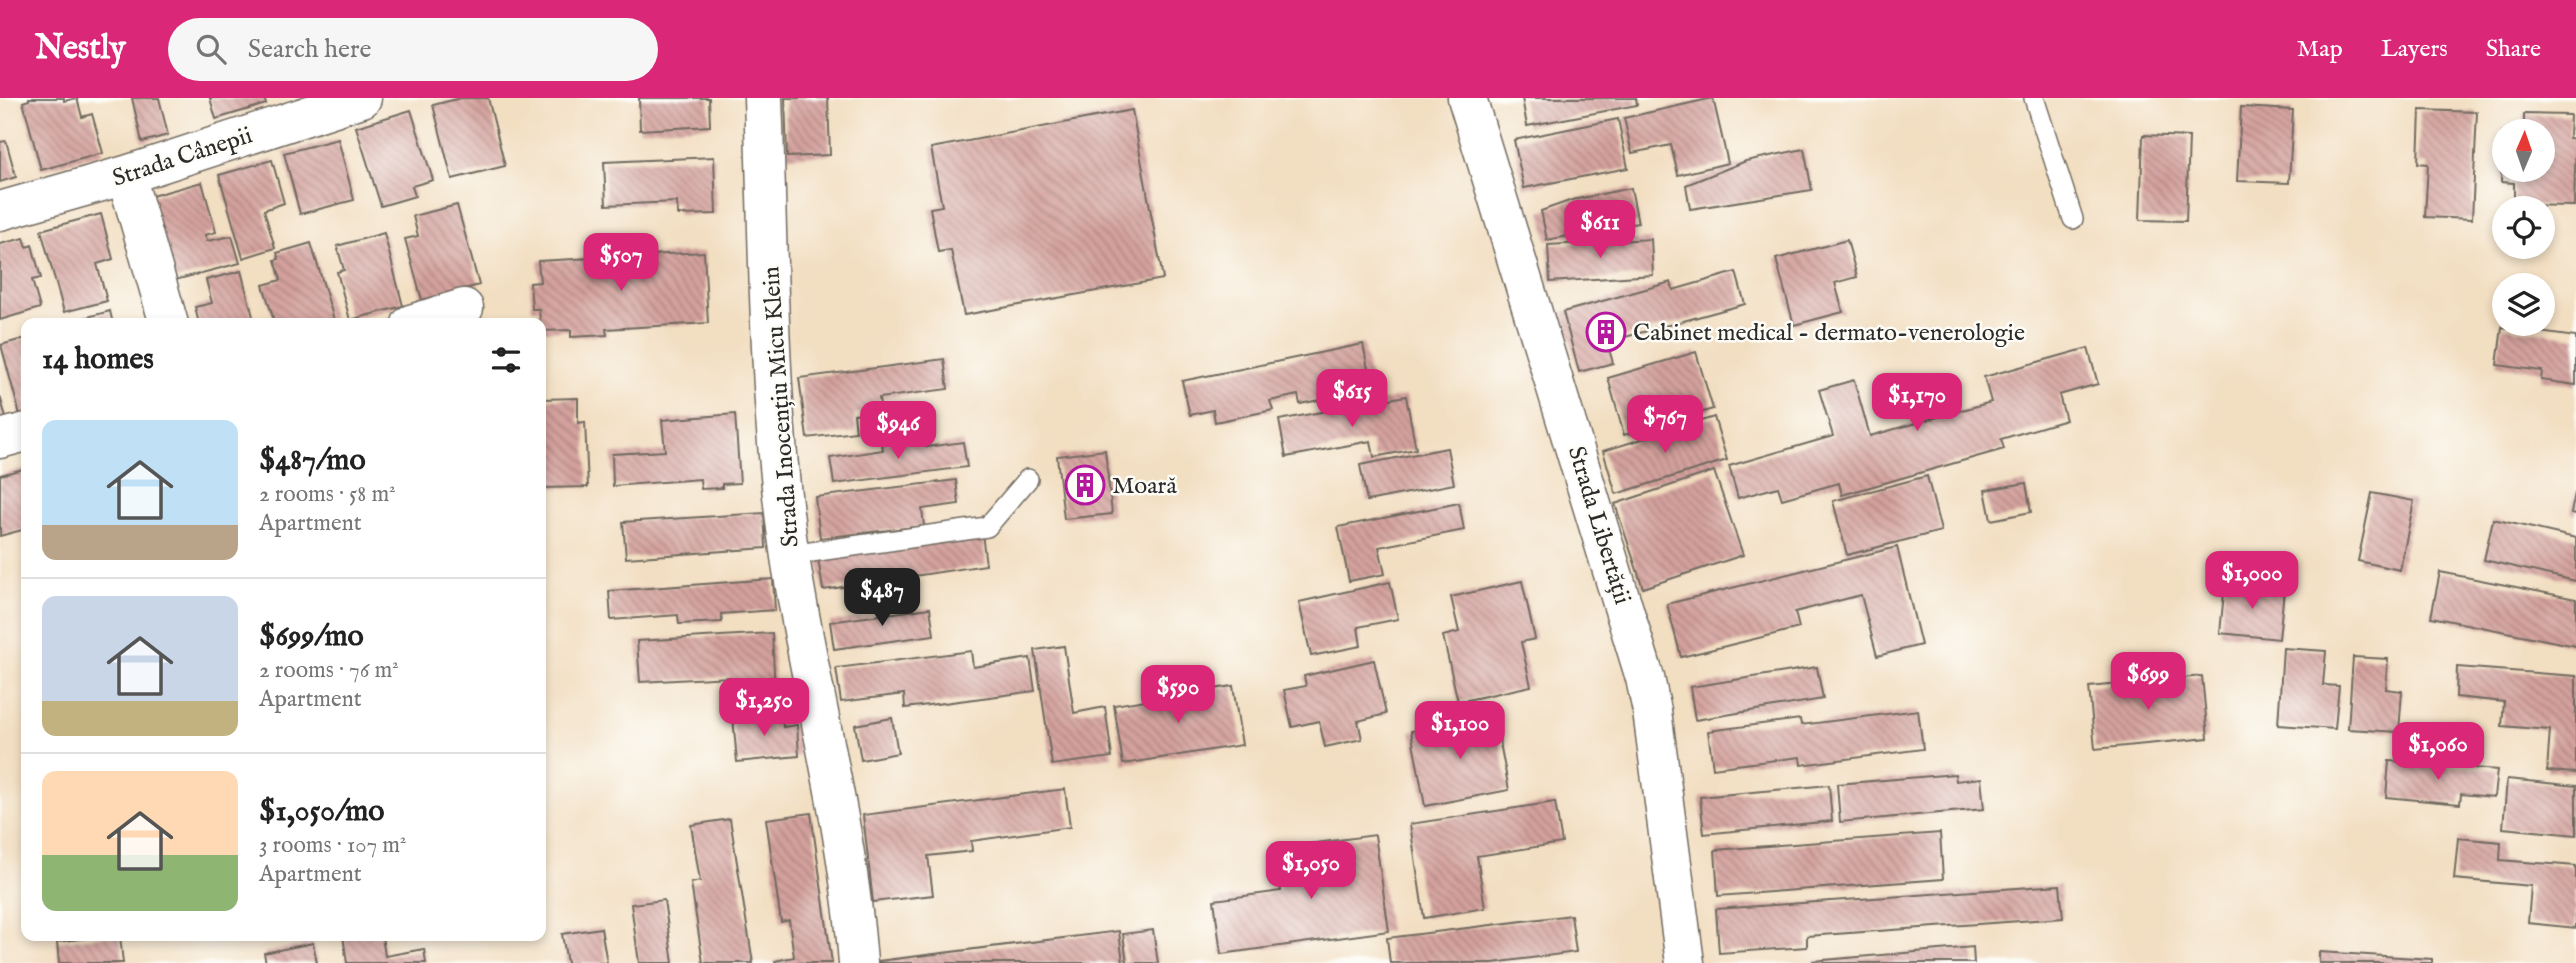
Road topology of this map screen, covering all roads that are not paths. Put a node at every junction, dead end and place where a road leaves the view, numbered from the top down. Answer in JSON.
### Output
{"nodes":[{"id":1,"x":362,"y":98,"type":"edge"},
{"id":2,"x":763,"y":98,"type":"edge"},
{"id":3,"x":1467,"y":98,"type":"edge"},
{"id":4,"x":2034,"y":98,"type":"edge"},
{"id":5,"x":126,"y":175,"type":"junction"},
{"id":6,"x":0,"y":211,"type":"edge"},
{"id":7,"x":2073,"y":219,"type":"dead end"},
{"id":8,"x":464,"y":309,"type":"dead end"},
{"id":9,"x":167,"y":318,"type":"edge"},
{"id":10,"x":432,"y":318,"type":"edge"},
{"id":11,"x":21,"y":433,"type":"edge"},
{"id":12,"x":0,"y":439,"type":"edge"},
{"id":13,"x":1028,"y":479,"type":"dead end"},
{"id":14,"x":790,"y":555,"type":"junction"},
{"id":15,"x":858,"y":963,"type":"edge"},
{"id":16,"x":1685,"y":963,"type":"edge"}],
"edges":[{"from":1,"to":5,"type":"street","name":"Strada Cânepii"},
{"from":2,"to":14,"type":"street","name":"Strada Inocențiu Micu Klein"},
{"from":3,"to":16,"type":"street","name":"Strada Libertății"},
{"from":4,"to":7,"type":"lane"},
{"from":5,"to":6,"type":"street","name":"Strada Cânepii"},
{"from":5,"to":9,"type":"street"},
{"from":8,"to":10,"type":"street"},
{"from":11,"to":12,"type":"street"},
{"from":13,"to":14,"type":"lane"},
{"from":14,"to":15,"type":"street","name":"Strada Inocențiu Micu Klein"}]}
